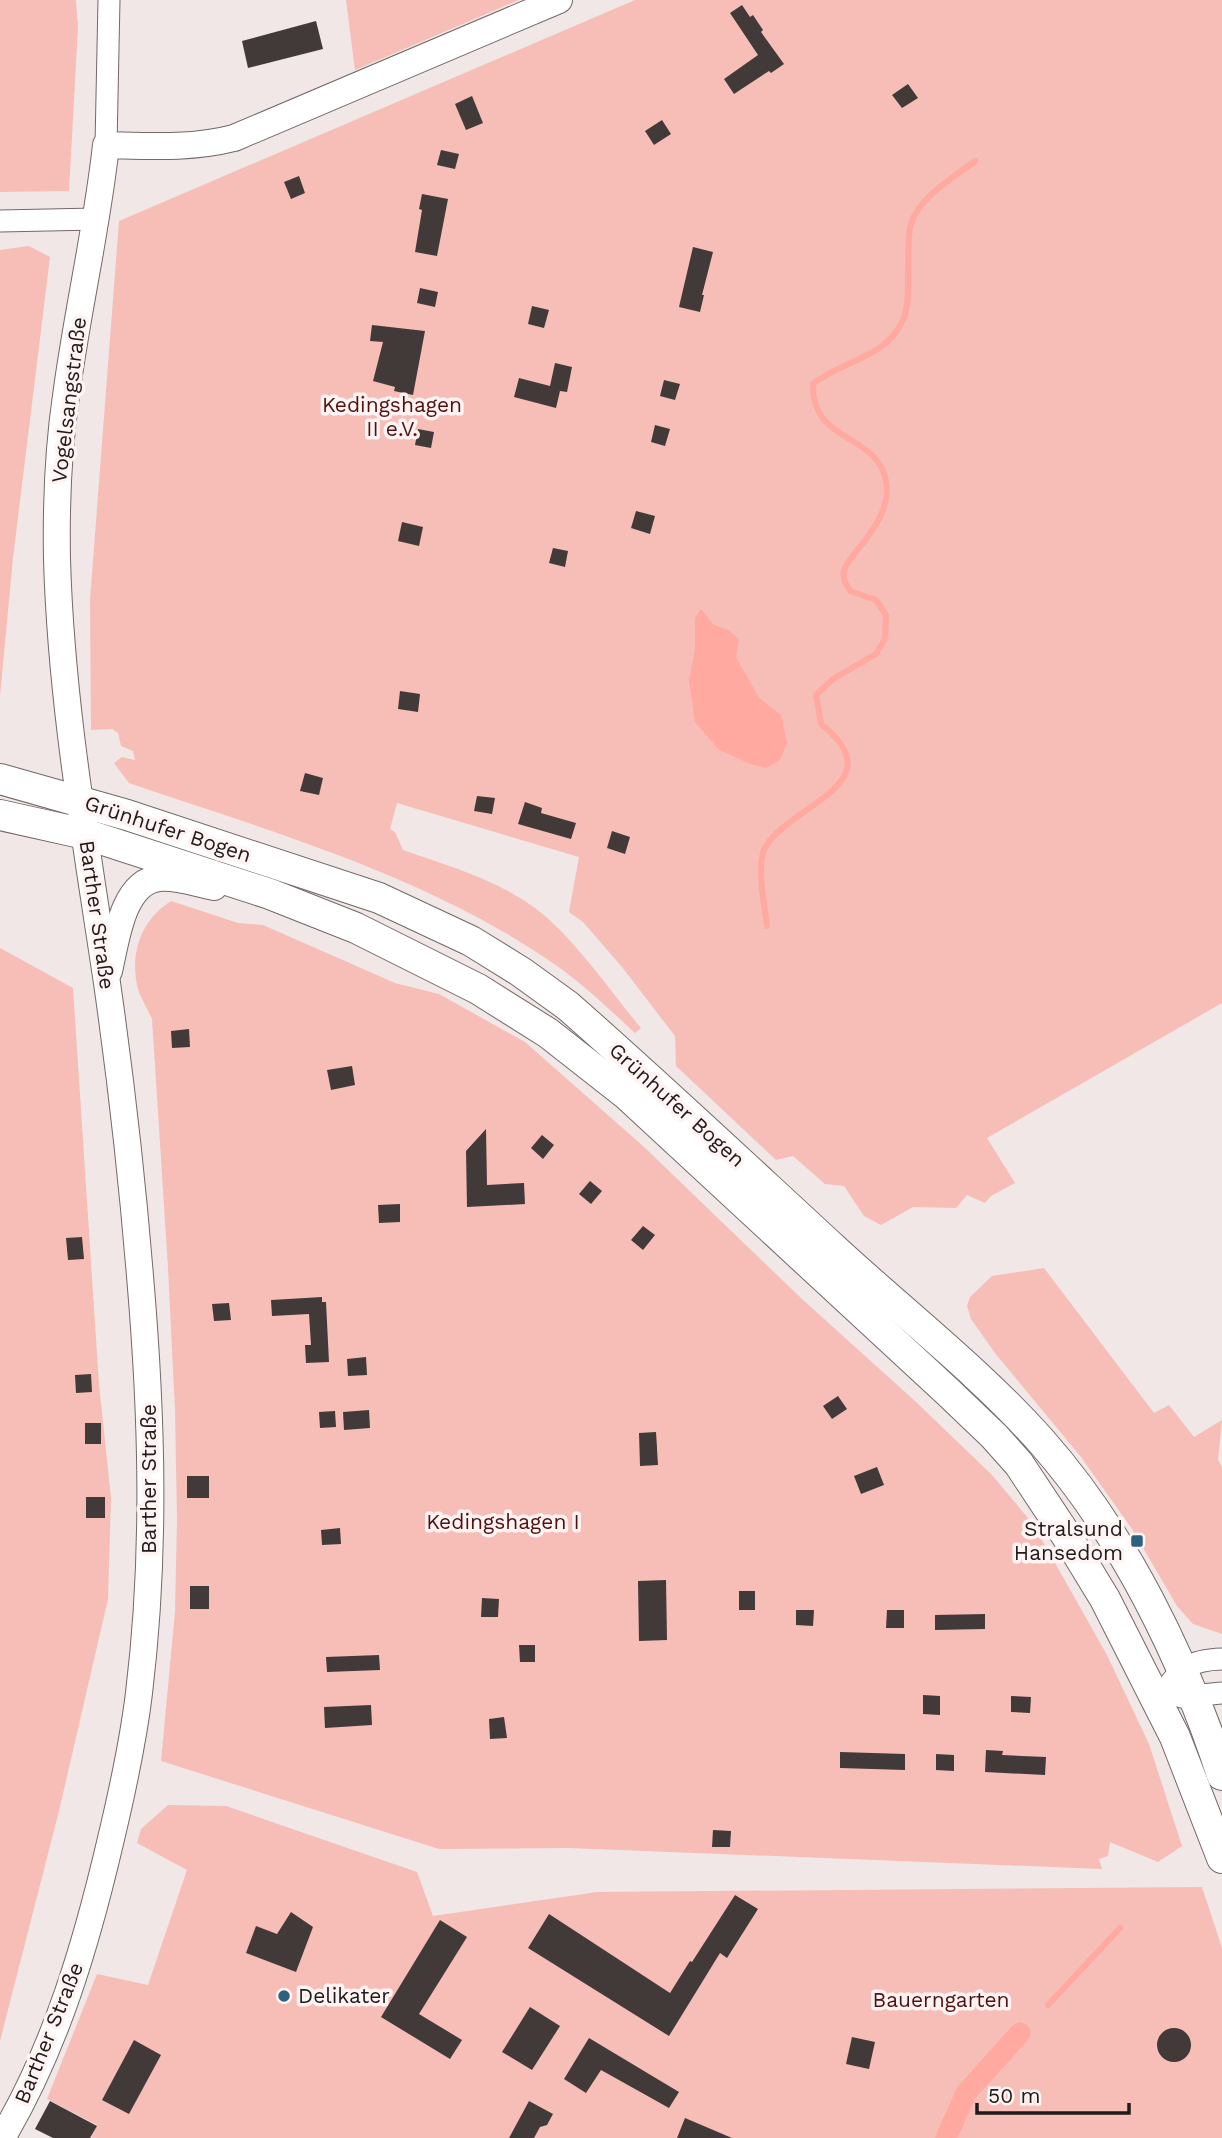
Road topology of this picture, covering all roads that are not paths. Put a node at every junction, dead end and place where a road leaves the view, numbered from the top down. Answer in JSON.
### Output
{"nodes":[{"id":1,"x":109,"y":0,"type":"edge"},
{"id":2,"x":559,"y":0,"type":"edge"},
{"id":3,"x":106,"y":145,"type":"junction"},
{"id":4,"x":96,"y":219,"type":"junction"},
{"id":5,"x":0,"y":221,"type":"edge"},
{"id":6,"x":0,"y":779,"type":"edge"},
{"id":7,"x":79,"y":801,"type":"junction"},
{"id":8,"x":0,"y":815,"type":"edge"},
{"id":9,"x":85,"y":834,"type":"junction"},
{"id":10,"x":246,"y":886,"type":"junction"},
{"id":11,"x":106,"y":979,"type":"junction"},
{"id":12,"x":1222,"y":1659,"type":"edge"},
{"id":13,"x":1183,"y":1668,"type":"junction"},
{"id":14,"x":1208,"y":1695,"type":"edge"},
{"id":15,"x":1158,"y":1699,"type":"junction"},
{"id":16,"x":1222,"y":1775,"type":"edge"},
{"id":17,"x":1222,"y":1858,"type":"edge"},
{"id":18,"x":2,"y":2138,"type":"edge"}],
"edges":[{"from":1,"to":3,"type":"street","name":"Vogelsangstraße"},
{"from":2,"to":3,"type":"street"},
{"from":3,"to":4,"type":"street","name":"Vogelsangstraße"},
{"from":4,"to":5,"type":"street"},
{"from":4,"to":7,"type":"street","name":"Vogelsangstraße"},
{"from":6,"to":7,"type":"main road","name":"Grünhufer Bogen"},
{"from":7,"to":9,"type":"street","name":"Barther Straße"},
{"from":7,"to":13,"type":"main road","name":"Grünhufer Bogen"},
{"from":8,"to":9,"type":"main road","name":"Grünhufer Bogen"},
{"from":9,"to":10,"type":"main road","name":"Grünhufer Bogen"},
{"from":9,"to":11,"type":"street","name":"Barther Straße"},
{"from":10,"to":11,"type":"street"},
{"from":10,"to":15,"type":"main road","name":"Grünhufer Bogen"},
{"from":11,"to":18,"type":"street","name":"Barther Straße"},
{"from":12,"to":13,"type":"street"},
{"from":13,"to":14,"type":"main road","name":"Grünhufer Bogen"},
{"from":13,"to":15,"type":"street"},
{"from":14,"to":15,"type":"street"},
{"from":14,"to":16,"type":"main road","name":"Grünhufer Bogen"},
{"from":15,"to":17,"type":"main road","name":"Grünhufer Bogen"}]}
